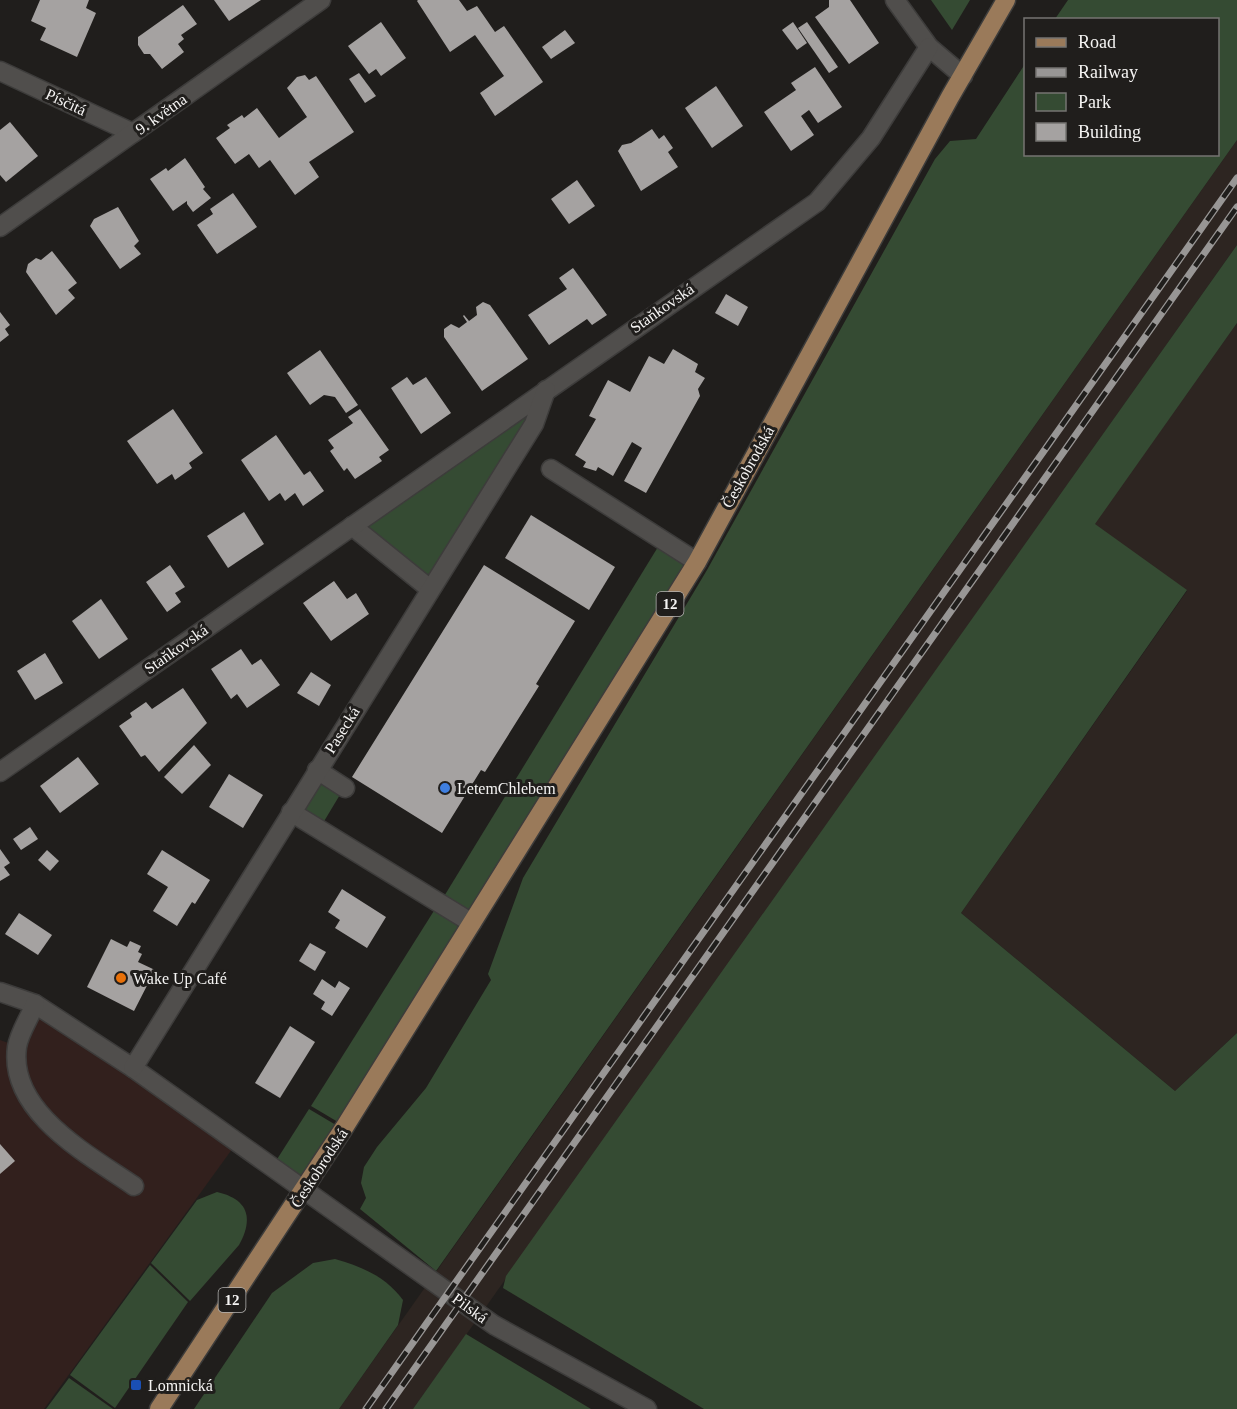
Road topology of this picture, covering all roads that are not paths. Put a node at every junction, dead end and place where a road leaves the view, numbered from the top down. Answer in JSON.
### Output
{"nodes":[{"id":1,"x":321,"y":0,"type":"edge"},
{"id":2,"x":895,"y":0,"type":"edge"},
{"id":3,"x":1006,"y":0,"type":"edge"},
{"id":4,"x":929,"y":47,"type":"junction"},
{"id":5,"x":0,"y":71,"type":"edge"},
{"id":6,"x":963,"y":76,"type":"junction"},
{"id":7,"x":133,"y":133,"type":"junction"},
{"id":8,"x":0,"y":227,"type":"edge"},
{"id":9,"x":546,"y":390,"type":"junction"},
{"id":10,"x":550,"y":469,"type":"dead end"},
{"id":11,"x":352,"y":526,"type":"junction"},
{"id":12,"x":697,"y":562,"type":"junction"},
{"id":13,"x":430,"y":589,"type":"junction"},
{"id":14,"x":317,"y":770,"type":"junction"},
{"id":15,"x":0,"y":772,"type":"edge"},
{"id":16,"x":345,"y":788,"type":"dead end"},
{"id":17,"x":291,"y":812,"type":"junction"},
{"id":18,"x":472,"y":922,"type":"junction"},
{"id":19,"x":0,"y":992,"type":"edge"},
{"id":20,"x":35,"y":1004,"type":"junction"},
{"id":21,"x":133,"y":1068,"type":"junction"},
{"id":22,"x":134,"y":1186,"type":"dead end"},
{"id":23,"x":304,"y":1190,"type":"junction"},
{"id":24,"x":159,"y":1409,"type":"edge"},
{"id":25,"x":647,"y":1409,"type":"edge"}],
"edges":[{"from":1,"to":7,"type":"street","name":"9. května"},
{"from":2,"to":4,"type":"street"},
{"from":3,"to":6,"type":"main road","name":"Českobrodská","number":"12"},
{"from":4,"to":6,"type":"street"},
{"from":4,"to":9,"type":"street","name":"Staňkovská"},
{"from":5,"to":7,"type":"street","name":"Písčitá"},
{"from":6,"to":12,"type":"main road","name":"Českobrodská","number":"12"},
{"from":7,"to":8,"type":"street","name":"9. května"},
{"from":9,"to":11,"type":"street","name":"Staňkovská"},
{"from":9,"to":13,"type":"street","name":"Pasecká"},
{"from":10,"to":12,"type":"street"},
{"from":11,"to":13,"type":"street"},
{"from":11,"to":15,"type":"street","name":"Staňkovská"},
{"from":12,"to":18,"type":"main road","name":"Českobrodská","number":"12"},
{"from":13,"to":14,"type":"street","name":"Pasecká"},
{"from":14,"to":16,"type":"street"},
{"from":14,"to":17,"type":"street","name":"Pasecká"},
{"from":17,"to":18,"type":"street"},
{"from":17,"to":21,"type":"street","name":"Pasecká"},
{"from":18,"to":23,"type":"main road","name":"Českobrodská","number":"12"},
{"from":19,"to":20,"type":"street"},
{"from":20,"to":21,"type":"street"},
{"from":20,"to":22,"type":"street"},
{"from":21,"to":23,"type":"street"},
{"from":23,"to":24,"type":"main road","name":"Českobrodská","number":"12"},
{"from":23,"to":25,"type":"street","name":"Pilská"}]}
